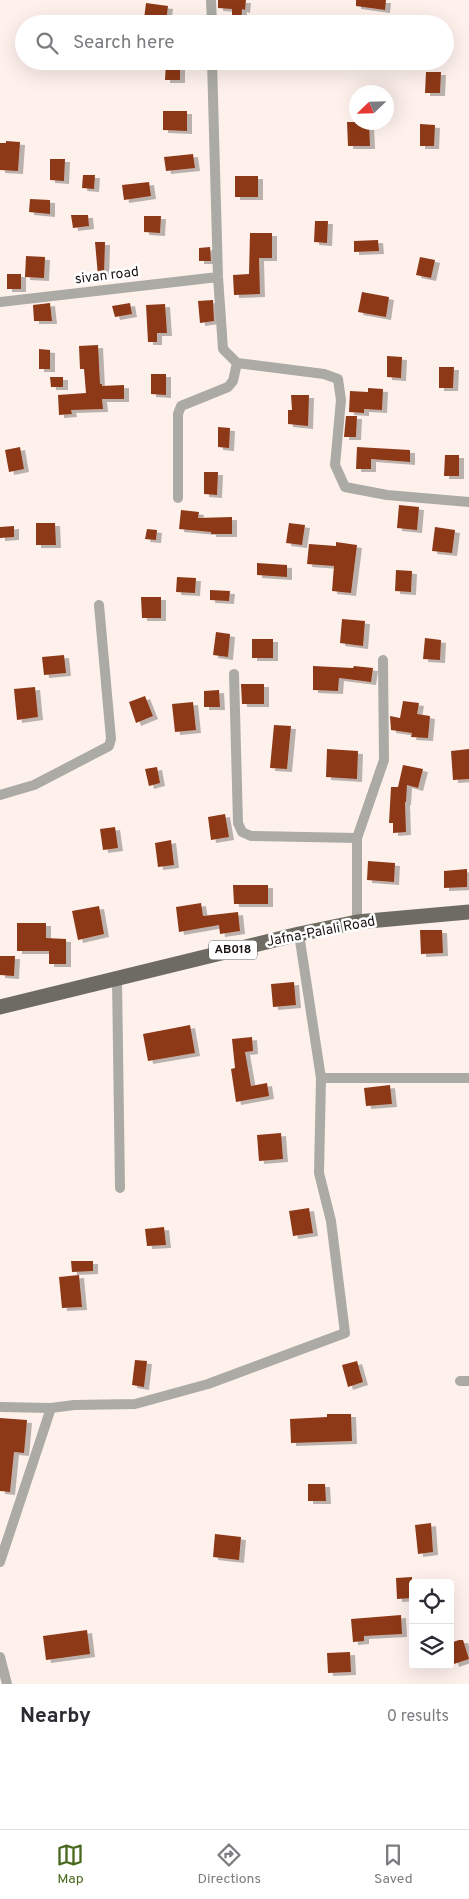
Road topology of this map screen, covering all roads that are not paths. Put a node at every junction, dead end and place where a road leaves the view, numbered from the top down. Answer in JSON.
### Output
{"nodes":[{"id":1,"x":211,"y":0,"type":"edge"},
{"id":2,"x":212,"y":15,"type":"edge"},
{"id":3,"x":212,"y":70,"type":"edge"},
{"id":4,"x":218,"y":277,"type":"junction"},
{"id":5,"x":0,"y":302,"type":"edge"},
{"id":6,"x":237,"y":363,"type":"junction"},
{"id":7,"x":178,"y":498,"type":"dead end"},
{"id":8,"x":469,"y":502,"type":"edge"},
{"id":9,"x":99,"y":605,"type":"dead end"},
{"id":10,"x":383,"y":660,"type":"dead end"},
{"id":11,"x":234,"y":674,"type":"dead end"},
{"id":12,"x":0,"y":795,"type":"edge"},
{"id":13,"x":358,"y":838,"type":"junction"},
{"id":14,"x":469,"y":912,"type":"edge"},
{"id":15,"x":357,"y":922,"type":"junction"},
{"id":16,"x":298,"y":934,"type":"junction"},
{"id":17,"x":117,"y":979,"type":"junction"},
{"id":18,"x":0,"y":1007,"type":"edge"},
{"id":19,"x":320,"y":1078,"type":"junction"},
{"id":20,"x":469,"y":1078,"type":"edge"},
{"id":21,"x":120,"y":1188,"type":"dead end"},
{"id":22,"x":0,"y":1407,"type":"edge"},
{"id":23,"x":51,"y":1408,"type":"junction"},
{"id":24,"x":0,"y":1562,"type":"edge"},
{"id":25,"x":0,"y":1657,"type":"edge"},
{"id":26,"x":7,"y":1684,"type":"edge"}],
"edges":[{"from":1,"to":2,"type":"street"},
{"from":3,"to":4,"type":"street"},
{"from":4,"to":5,"type":"street","name":"sivan road"},
{"from":4,"to":6,"type":"street"},
{"from":6,"to":7,"type":"street"},
{"from":6,"to":8,"type":"street"},
{"from":9,"to":12,"type":"street"},
{"from":10,"to":13,"type":"street"},
{"from":11,"to":13,"type":"street"},
{"from":13,"to":15,"type":"street"},
{"from":14,"to":15,"type":"main road","name":"Jafna-Palali Road","number":"AB018"},
{"from":15,"to":16,"type":"main road","name":"Jafna-Palali Road","number":"AB018"},
{"from":16,"to":17,"type":"main road","name":"Jafna-Palali Road","number":"AB018"},
{"from":16,"to":19,"type":"street"},
{"from":17,"to":18,"type":"main road","name":"Jafna-Palali Road","number":"AB018"},
{"from":17,"to":21,"type":"street"},
{"from":19,"to":20,"type":"street"},
{"from":19,"to":23,"type":"street"},
{"from":22,"to":23,"type":"street"},
{"from":23,"to":24,"type":"street"},
{"from":25,"to":26,"type":"street"}]}
